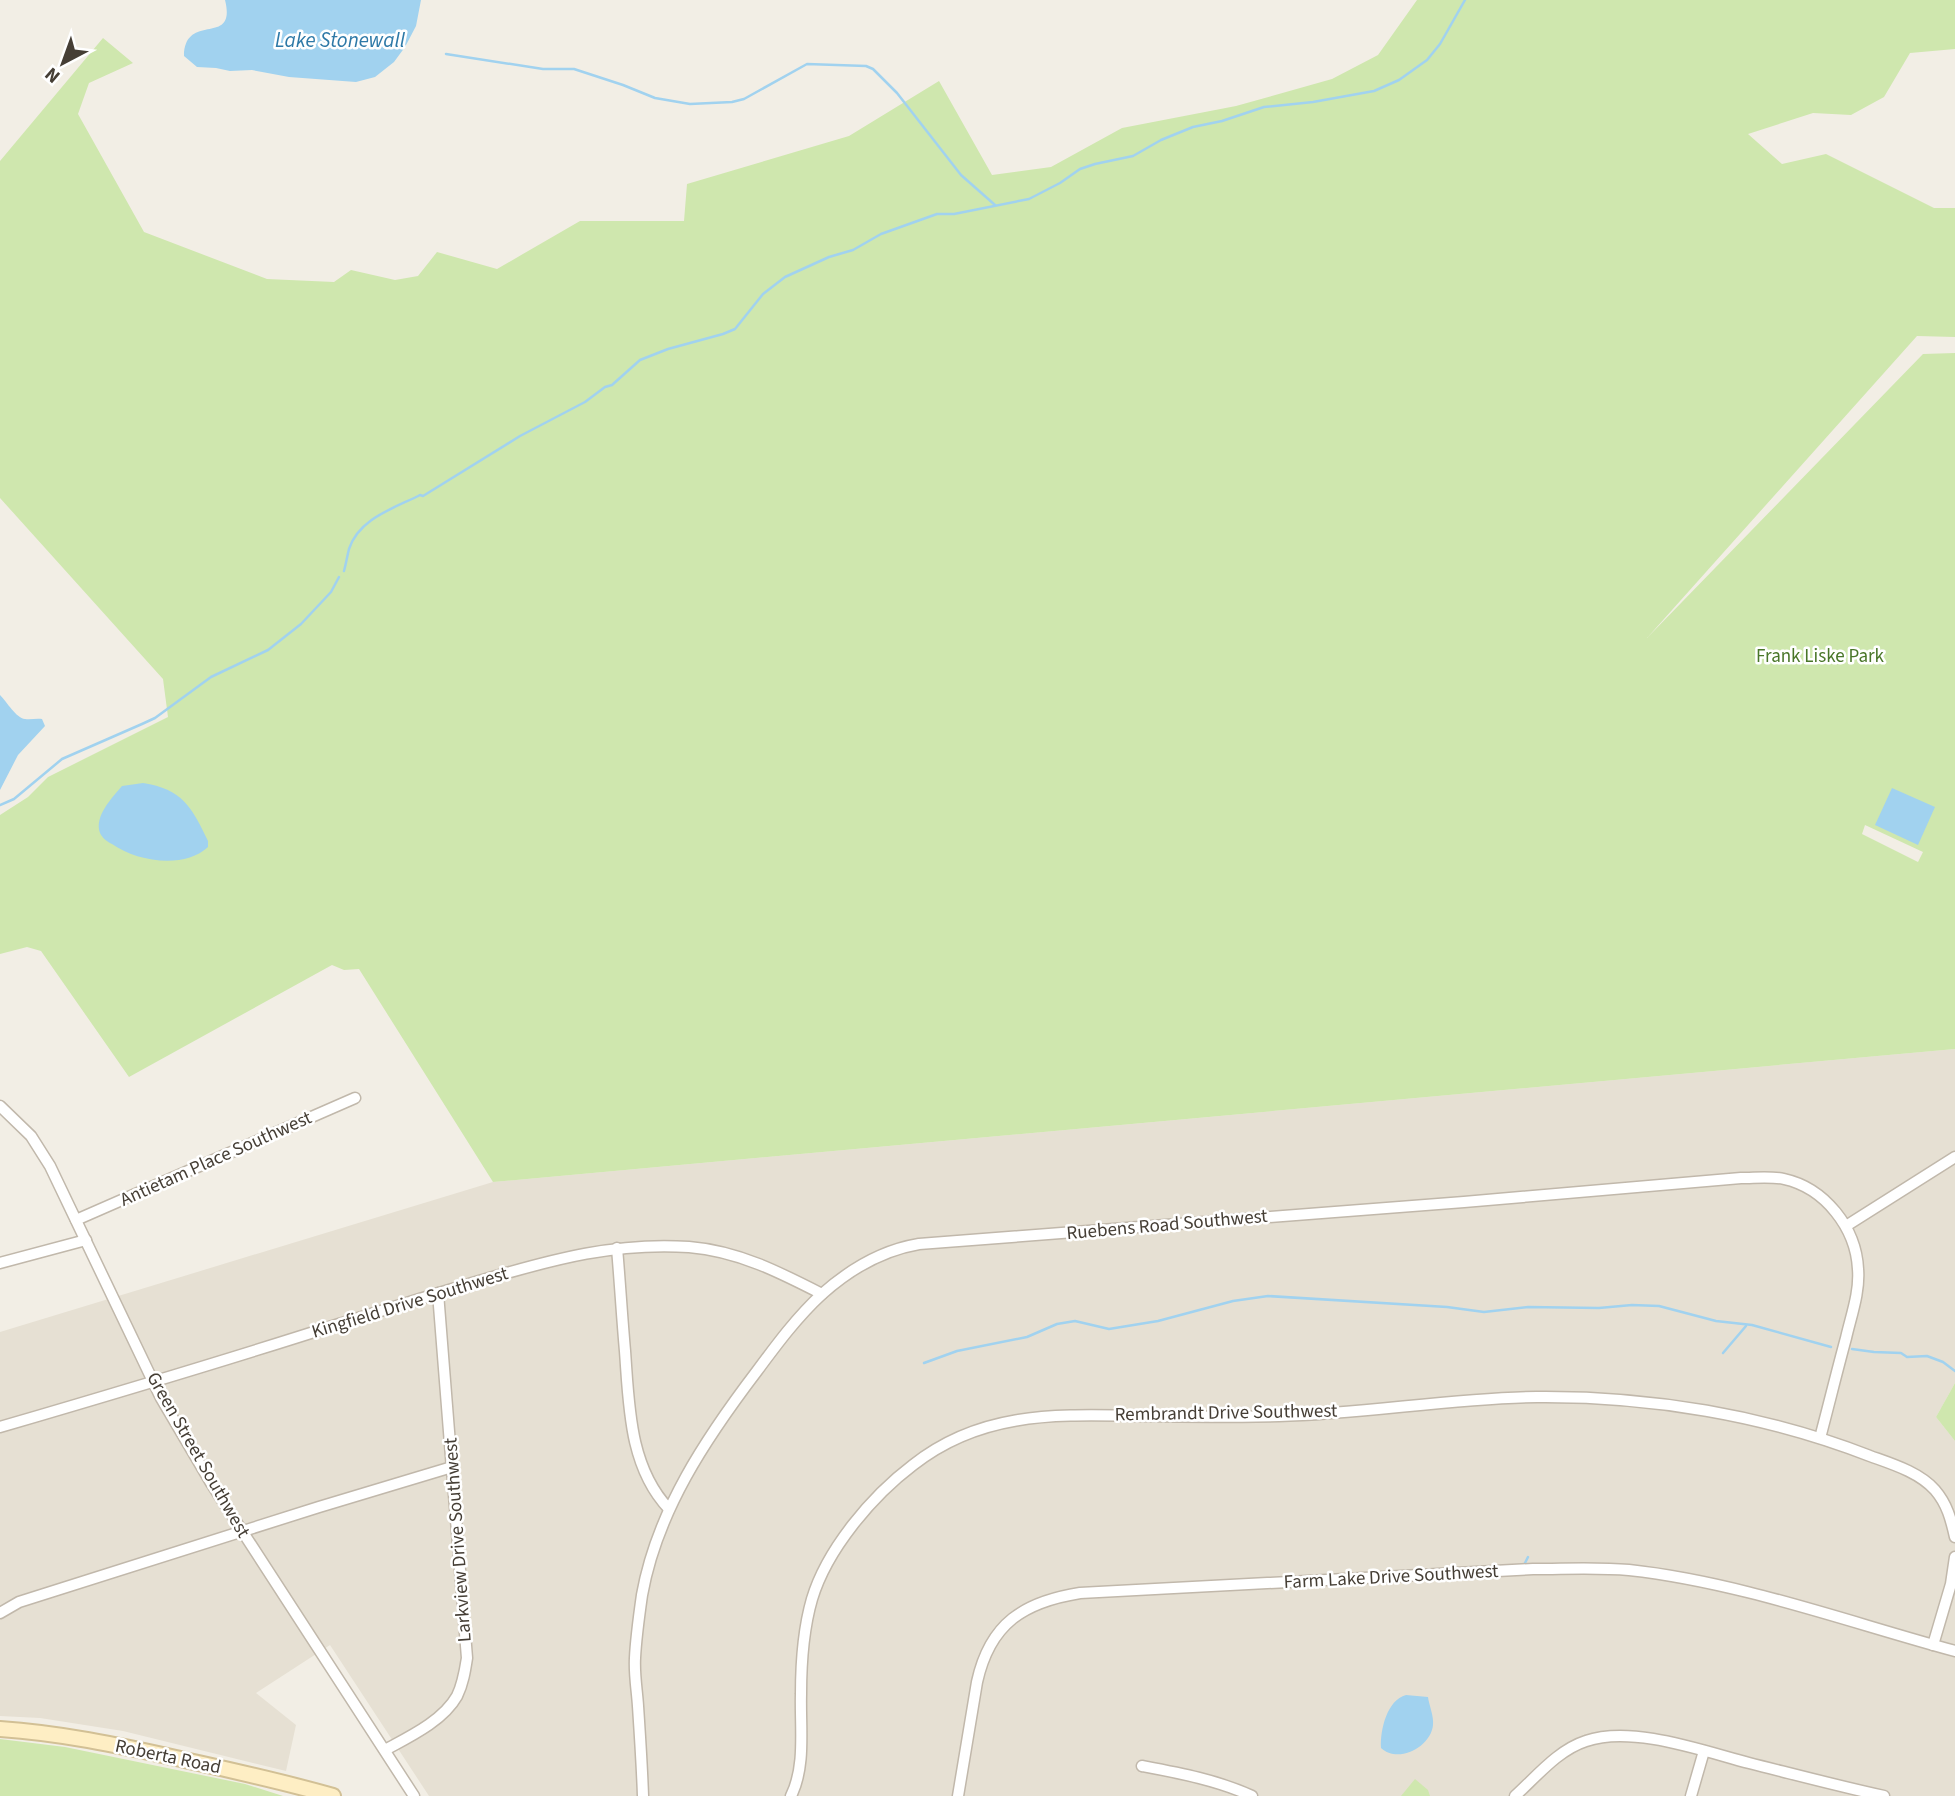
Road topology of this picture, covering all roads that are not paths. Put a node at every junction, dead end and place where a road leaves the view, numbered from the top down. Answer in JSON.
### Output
{"nodes":[{"id":1,"x":355,"y":1098,"type":"dead end"},
{"id":2,"x":0,"y":1106,"type":"edge"},
{"id":3,"x":1955,"y":1157,"type":"edge"},
{"id":4,"x":76,"y":1220,"type":"junction"},
{"id":5,"x":1846,"y":1226,"type":"junction"},
{"id":6,"x":86,"y":1240,"type":"junction"},
{"id":7,"x":617,"y":1248,"type":"junction"},
{"id":8,"x":0,"y":1263,"type":"edge"},
{"id":9,"x":438,"y":1293,"type":"junction"},
{"id":10,"x":822,"y":1294,"type":"junction"},
{"id":11,"x":153,"y":1382,"type":"junction"},
{"id":12,"x":0,"y":1427,"type":"edge"},
{"id":13,"x":1820,"y":1437,"type":"junction"},
{"id":14,"x":452,"y":1467,"type":"junction"},
{"id":15,"x":669,"y":1509,"type":"junction"},
{"id":16,"x":243,"y":1531,"type":"junction"},
{"id":17,"x":1955,"y":1537,"type":"edge"},
{"id":18,"x":1955,"y":1557,"type":"edge"},
{"id":19,"x":0,"y":1613,"type":"edge"},
{"id":20,"x":1933,"y":1645,"type":"junction"},
{"id":21,"x":1955,"y":1651,"type":"edge"},
{"id":22,"x":0,"y":1729,"type":"edge"},
{"id":23,"x":385,"y":1750,"type":"junction"},
{"id":24,"x":1704,"y":1751,"type":"junction"},
{"id":25,"x":1142,"y":1766,"type":"dead end"},
{"id":26,"x":333,"y":1796,"type":"edge"},
{"id":27,"x":415,"y":1796,"type":"edge"},
{"id":28,"x":643,"y":1796,"type":"edge"},
{"id":29,"x":791,"y":1796,"type":"edge"},
{"id":30,"x":958,"y":1796,"type":"edge"},
{"id":31,"x":1252,"y":1796,"type":"edge"},
{"id":32,"x":1516,"y":1796,"type":"edge"},
{"id":33,"x":1691,"y":1796,"type":"edge"},
{"id":34,"x":1884,"y":1796,"type":"edge"}],
"edges":[{"from":1,"to":4,"type":"street","name":"Antietam Place Southwest"},
{"from":2,"to":4,"type":"street","name":"Green Street Southwest"},
{"from":3,"to":5,"type":"street"},
{"from":4,"to":6,"type":"street","name":"Green Street Southwest"},
{"from":5,"to":10,"type":"street","name":"Ruebens Road Southwest"},
{"from":5,"to":13,"type":"street","name":"Ruebens Road Southwest"},
{"from":6,"to":8,"type":"street"},
{"from":6,"to":11,"type":"street","name":"Green Street Southwest"},
{"from":7,"to":9,"type":"street","name":"Kingfield Drive Southwest"},
{"from":7,"to":10,"type":"street","name":"Kingfield Drive Southwest"},
{"from":7,"to":15,"type":"street"},
{"from":9,"to":11,"type":"street","name":"Kingfield Drive Southwest"},
{"from":9,"to":14,"type":"street","name":"Larkview Drive Southwest"},
{"from":10,"to":15,"type":"street","name":"Ruebens Road Southwest"},
{"from":11,"to":12,"type":"street","name":"Kingfield Drive Southwest"},
{"from":11,"to":16,"type":"street","name":"Green Street Southwest"},
{"from":13,"to":17,"type":"street","name":"Rembrandt Drive Southwest"},
{"from":13,"to":29,"type":"street","name":"Rembrandt Drive Southwest"},
{"from":14,"to":16,"type":"street"},
{"from":14,"to":23,"type":"street","name":"Larkview Drive Southwest"},
{"from":15,"to":28,"type":"street","name":"Ruebens Road Southwest"},
{"from":16,"to":19,"type":"street"},
{"from":16,"to":23,"type":"street","name":"Green Street Southwest"},
{"from":18,"to":20,"type":"street"},
{"from":20,"to":21,"type":"street","name":"Farm Lake Drive Southwest"},
{"from":20,"to":30,"type":"street","name":"Farm Lake Drive Southwest"},
{"from":22,"to":26,"type":"street","name":"Roberta Road"},
{"from":23,"to":27,"type":"street","name":"Green Street Southwest"},
{"from":24,"to":32,"type":"street"},
{"from":24,"to":33,"type":"street"},
{"from":24,"to":34,"type":"street"},
{"from":25,"to":31,"type":"street"}]}
